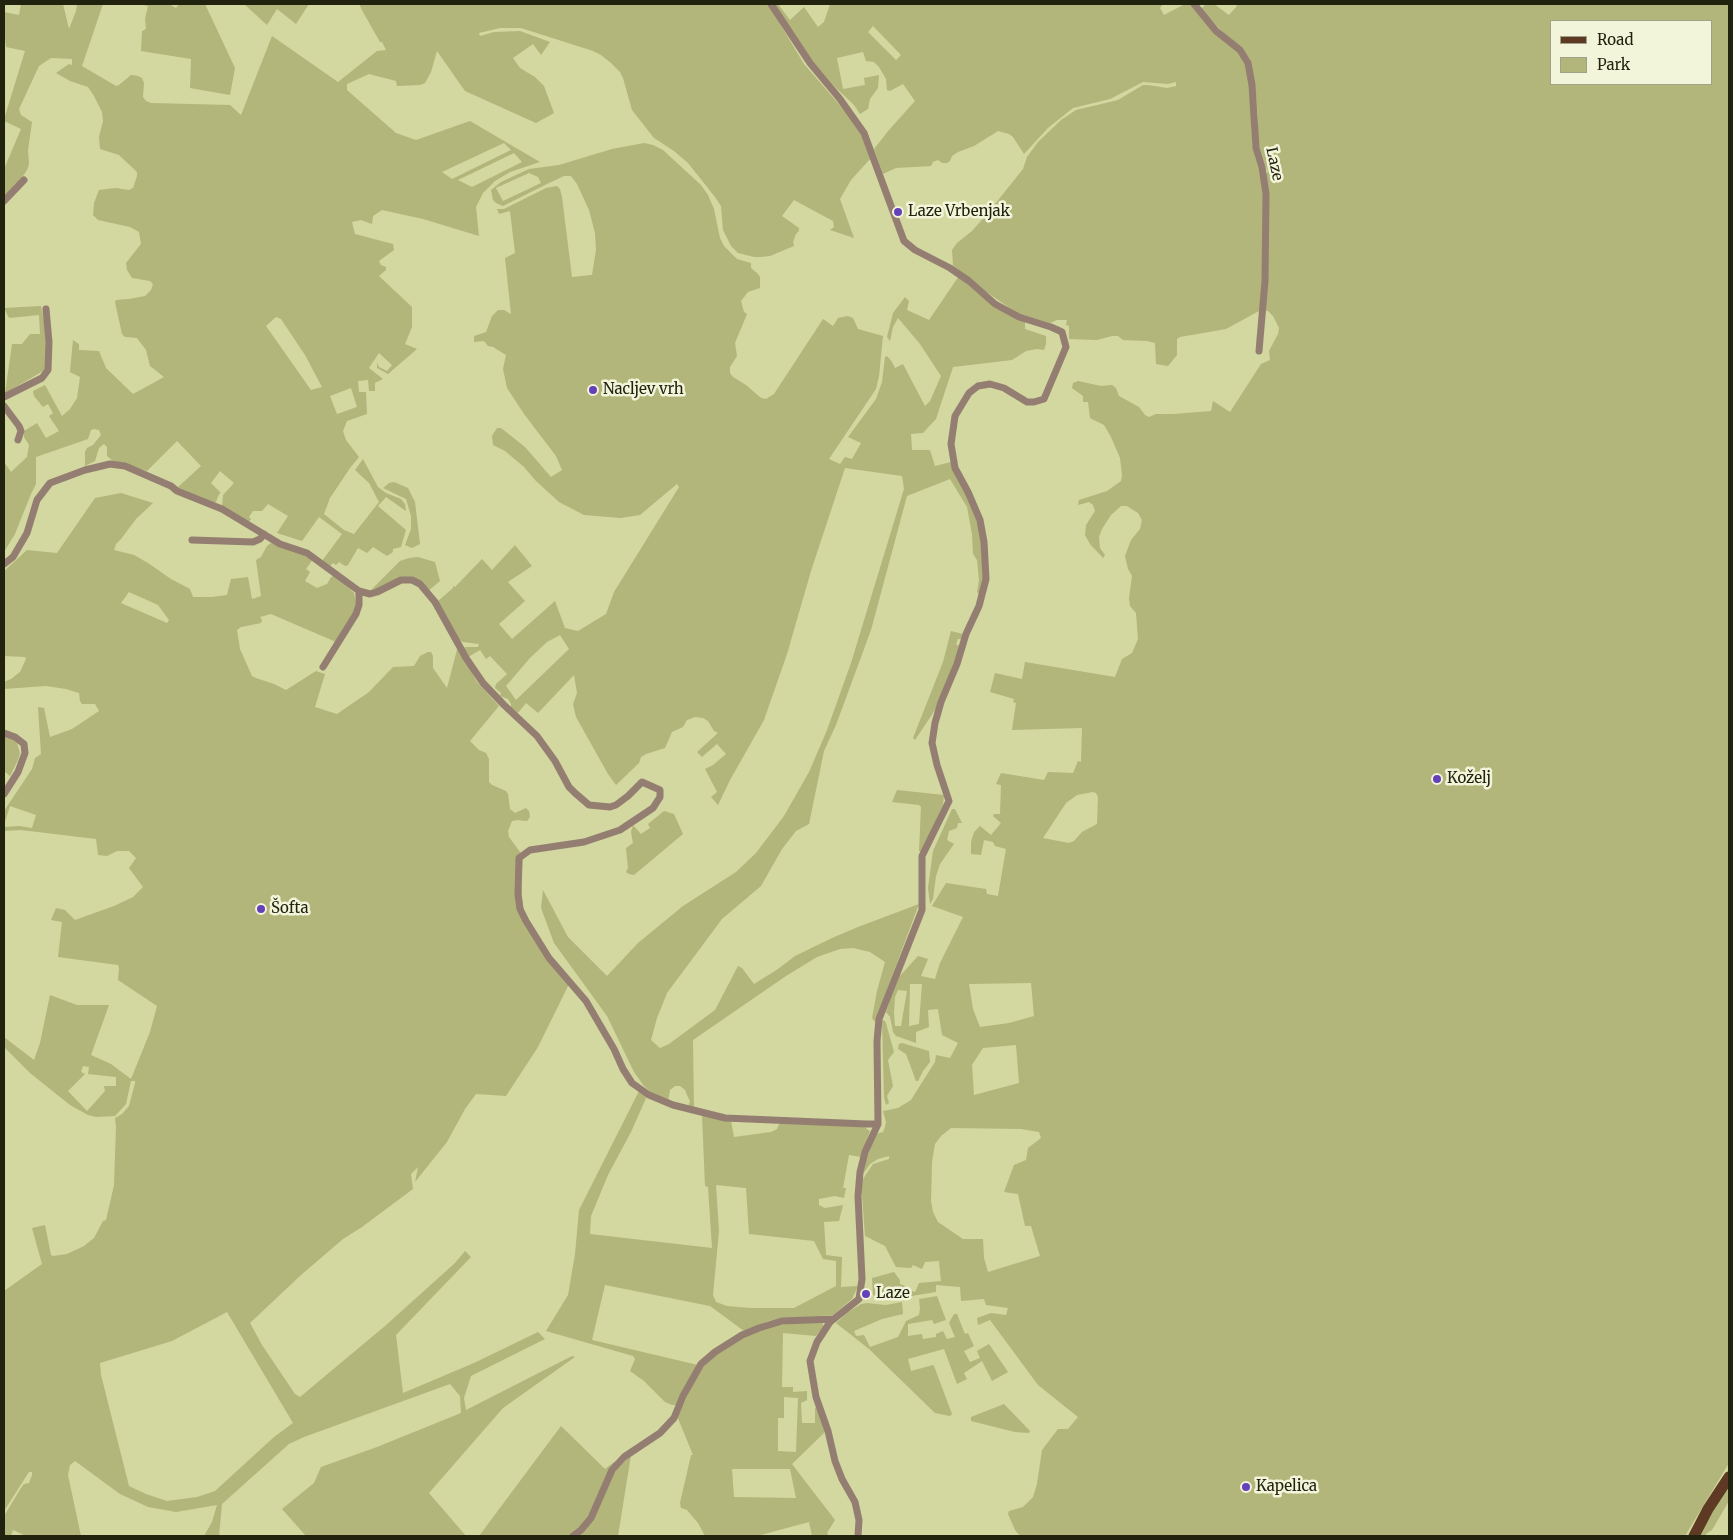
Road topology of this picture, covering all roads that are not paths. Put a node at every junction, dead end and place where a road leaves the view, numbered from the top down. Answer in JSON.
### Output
{"nodes":[{"id":1,"x":771,"y":4,"type":"edge"},
{"id":2,"x":1194,"y":4,"type":"edge"},
{"id":3,"x":24,"y":180,"type":"dead end"},
{"id":4,"x":4,"y":201,"type":"edge"},
{"id":5,"x":46,"y":309,"type":"dead end"},
{"id":6,"x":1259,"y":351,"type":"dead end"},
{"id":7,"x":4,"y":397,"type":"edge"},
{"id":8,"x":4,"y":406,"type":"edge"},
{"id":9,"x":18,"y":440,"type":"dead end"},
{"id":10,"x":264,"y":534,"type":"junction"},
{"id":11,"x":192,"y":540,"type":"dead end"},
{"id":12,"x":4,"y":564,"type":"edge"},
{"id":13,"x":359,"y":591,"type":"junction"},
{"id":14,"x":323,"y":667,"type":"dead end"},
{"id":15,"x":4,"y":733,"type":"edge"},
{"id":16,"x":4,"y":794,"type":"edge"},
{"id":17,"x":878,"y":1124,"type":"junction"},
{"id":18,"x":834,"y":1318,"type":"junction"},
{"id":19,"x":1729,"y":1477,"type":"edge"},
{"id":20,"x":573,"y":1536,"type":"edge"},
{"id":21,"x":858,"y":1536,"type":"edge"},
{"id":22,"x":1694,"y":1536,"type":"edge"}],
"edges":[{"from":1,"to":17,"type":"street"},
{"from":2,"to":6,"type":"street","name":"Laze"},
{"from":3,"to":4,"type":"street"},
{"from":5,"to":7,"type":"street"},
{"from":8,"to":9,"type":"street"},
{"from":10,"to":11,"type":"street"},
{"from":10,"to":12,"type":"street"},
{"from":10,"to":13,"type":"street"},
{"from":13,"to":14,"type":"street"},
{"from":13,"to":17,"type":"street"},
{"from":15,"to":16,"type":"street"},
{"from":17,"to":18,"type":"street"},
{"from":18,"to":20,"type":"street"},
{"from":18,"to":21,"type":"street"},
{"from":19,"to":22,"type":"main road"}]}
